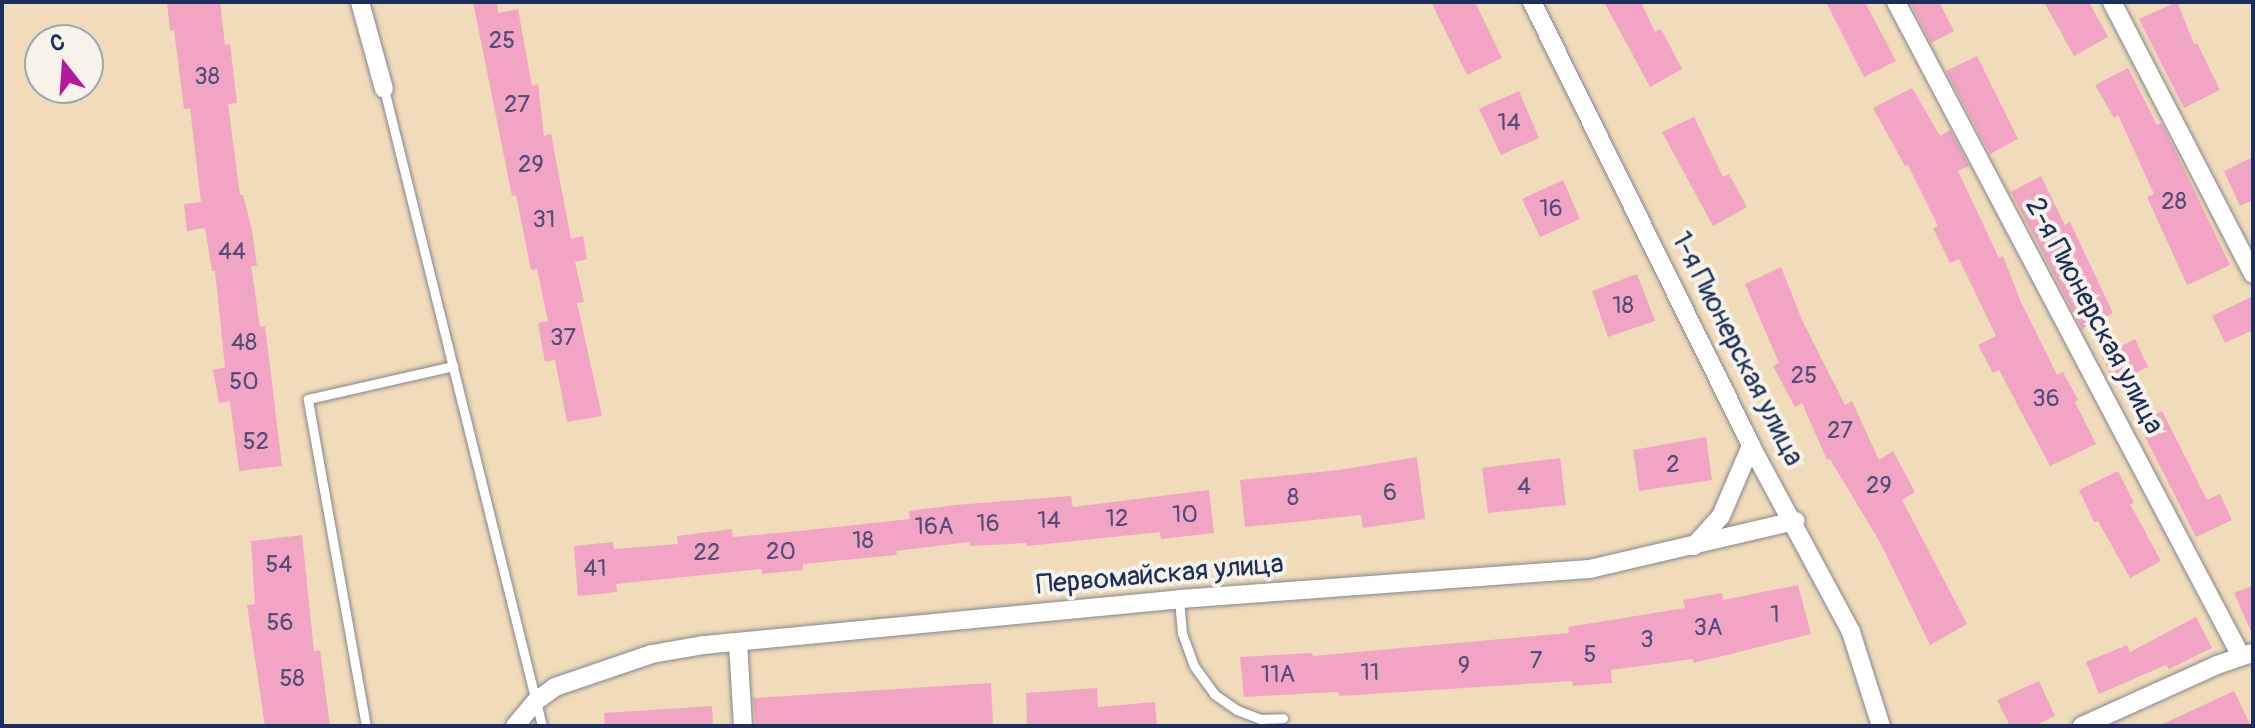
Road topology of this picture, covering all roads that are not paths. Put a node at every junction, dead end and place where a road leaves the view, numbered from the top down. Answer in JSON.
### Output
{"nodes":[{"id":1,"x":360,"y":2,"type":"edge"},
{"id":2,"x":1532,"y":2,"type":"edge"},
{"id":3,"x":1896,"y":2,"type":"edge"},
{"id":4,"x":2112,"y":2,"type":"edge"},
{"id":5,"x":384,"y":89,"type":"joint"},
{"id":6,"x":2253,"y":274,"type":"edge"},
{"id":7,"x":453,"y":366,"type":"junction"},
{"id":8,"x":1751,"y":446,"type":"junction"},
{"id":9,"x":1795,"y":521,"type":"junction"},
{"id":10,"x":1694,"y":546,"type":"junction"},
{"id":11,"x":1179,"y":599,"type":"junction"},
{"id":12,"x":738,"y":643,"type":"junction"},
{"id":13,"x":2247,"y":654,"type":"edge"},
{"id":14,"x":536,"y":701,"type":"junction"},
{"id":15,"x":1283,"y":718,"type":"dead end"},
{"id":16,"x":366,"y":726,"type":"edge"},
{"id":17,"x":515,"y":726,"type":"edge"},
{"id":18,"x":542,"y":726,"type":"edge"},
{"id":19,"x":743,"y":726,"type":"edge"},
{"id":20,"x":1881,"y":726,"type":"edge"},
{"id":21,"x":2082,"y":726,"type":"edge"}],
"edges":[{"from":1,"to":5,"type":"street"},
{"from":2,"to":8,"type":"street","name":"1-я Пионерская улица"},
{"from":3,"to":13,"type":"street","name":"2-я Пионерская улица"},
{"from":4,"to":6,"type":"street"},
{"from":5,"to":7,"type":"lane"},
{"from":7,"to":14,"type":"lane"},
{"from":7,"to":16,"type":"lane"},
{"from":8,"to":9,"type":"street","name":"1-я Пионерская улица"},
{"from":8,"to":10,"type":"street"},
{"from":9,"to":10,"type":"street","name":"Первомайская улица"},
{"from":9,"to":20,"type":"street","name":"1-я Пионерская улица"},
{"from":10,"to":11,"type":"street","name":"Первомайская улица"},
{"from":11,"to":12,"type":"street","name":"Первомайская улица"},
{"from":11,"to":15,"type":"lane"},
{"from":12,"to":14,"type":"street","name":"Первомайская улица"},
{"from":12,"to":19,"type":"street"},
{"from":13,"to":21,"type":"street"},
{"from":14,"to":17,"type":"street"},
{"from":14,"to":18,"type":"lane"}]}
